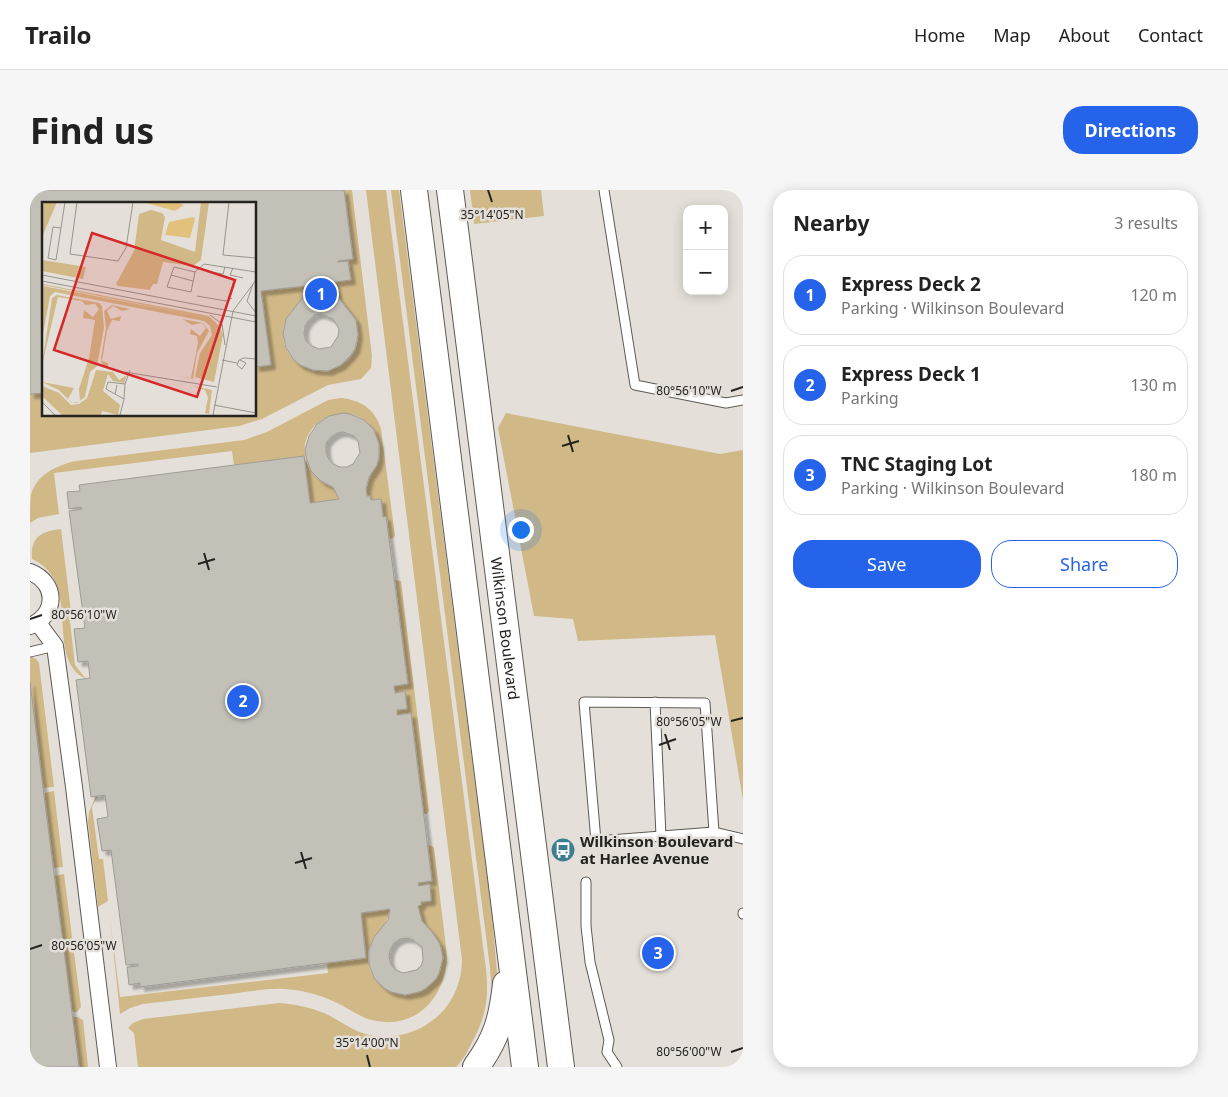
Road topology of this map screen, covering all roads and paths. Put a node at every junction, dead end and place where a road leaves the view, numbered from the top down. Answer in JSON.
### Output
{"nodes":[{"id":1,"x":414,"y":190,"type":"edge"},
{"id":2,"x":450,"y":190,"type":"edge"},
{"id":3,"x":604,"y":190,"type":"edge"},
{"id":4,"x":743,"y":400,"type":"edge"},
{"id":5,"x":486,"y":478,"type":"junction"},
{"id":6,"x":451,"y":484,"type":"junction"},
{"id":7,"x":30,"y":572,"type":"edge"},
{"id":8,"x":34,"y":625,"type":"edge"},
{"id":9,"x":55,"y":646,"type":"junction"},
{"id":10,"x":30,"y":652,"type":"edge"},
{"id":11,"x":655,"y":702,"type":"junction"},
{"id":12,"x":714,"y":832,"type":"junction"},
{"id":13,"x":661,"y":836,"type":"junction"},
{"id":14,"x":743,"y":839,"type":"edge"},
{"id":15,"x":586,"y":882,"type":"dead end"},
{"id":16,"x":509,"y":938,"type":"junction"},
{"id":17,"x":108,"y":1067,"type":"edge"},
{"id":18,"x":476,"y":1067,"type":"edge"},
{"id":19,"x":525,"y":1067,"type":"edge"},
{"id":20,"x":561,"y":1067,"type":"edge"},
{"id":21,"x":617,"y":1067,"type":"edge"}],
"edges":[{"from":1,"to":6,"type":"main road"},
{"from":2,"to":5,"type":"main road","name":"Wilkinson Boulevard"},
{"from":3,"to":4,"type":"lane"},
{"from":5,"to":6,"type":"main road"},
{"from":5,"to":20,"type":"main road","name":"Wilkinson Boulevard"},
{"from":6,"to":16,"type":"main road"},
{"from":7,"to":8,"type":"street"},
{"from":8,"to":9,"type":"street"},
{"from":9,"to":10,"type":"lane"},
{"from":9,"to":17,"type":"street"},
{"from":11,"to":12,"type":"lane"},
{"from":11,"to":13,"type":"lane"},
{"from":11,"to":13,"type":"lane"},
{"from":12,"to":13,"type":"lane"},
{"from":12,"to":14,"type":"lane"},
{"from":15,"to":21,"type":"lane"},
{"from":16,"to":18,"type":"main road"},
{"from":16,"to":19,"type":"main road"}]}
